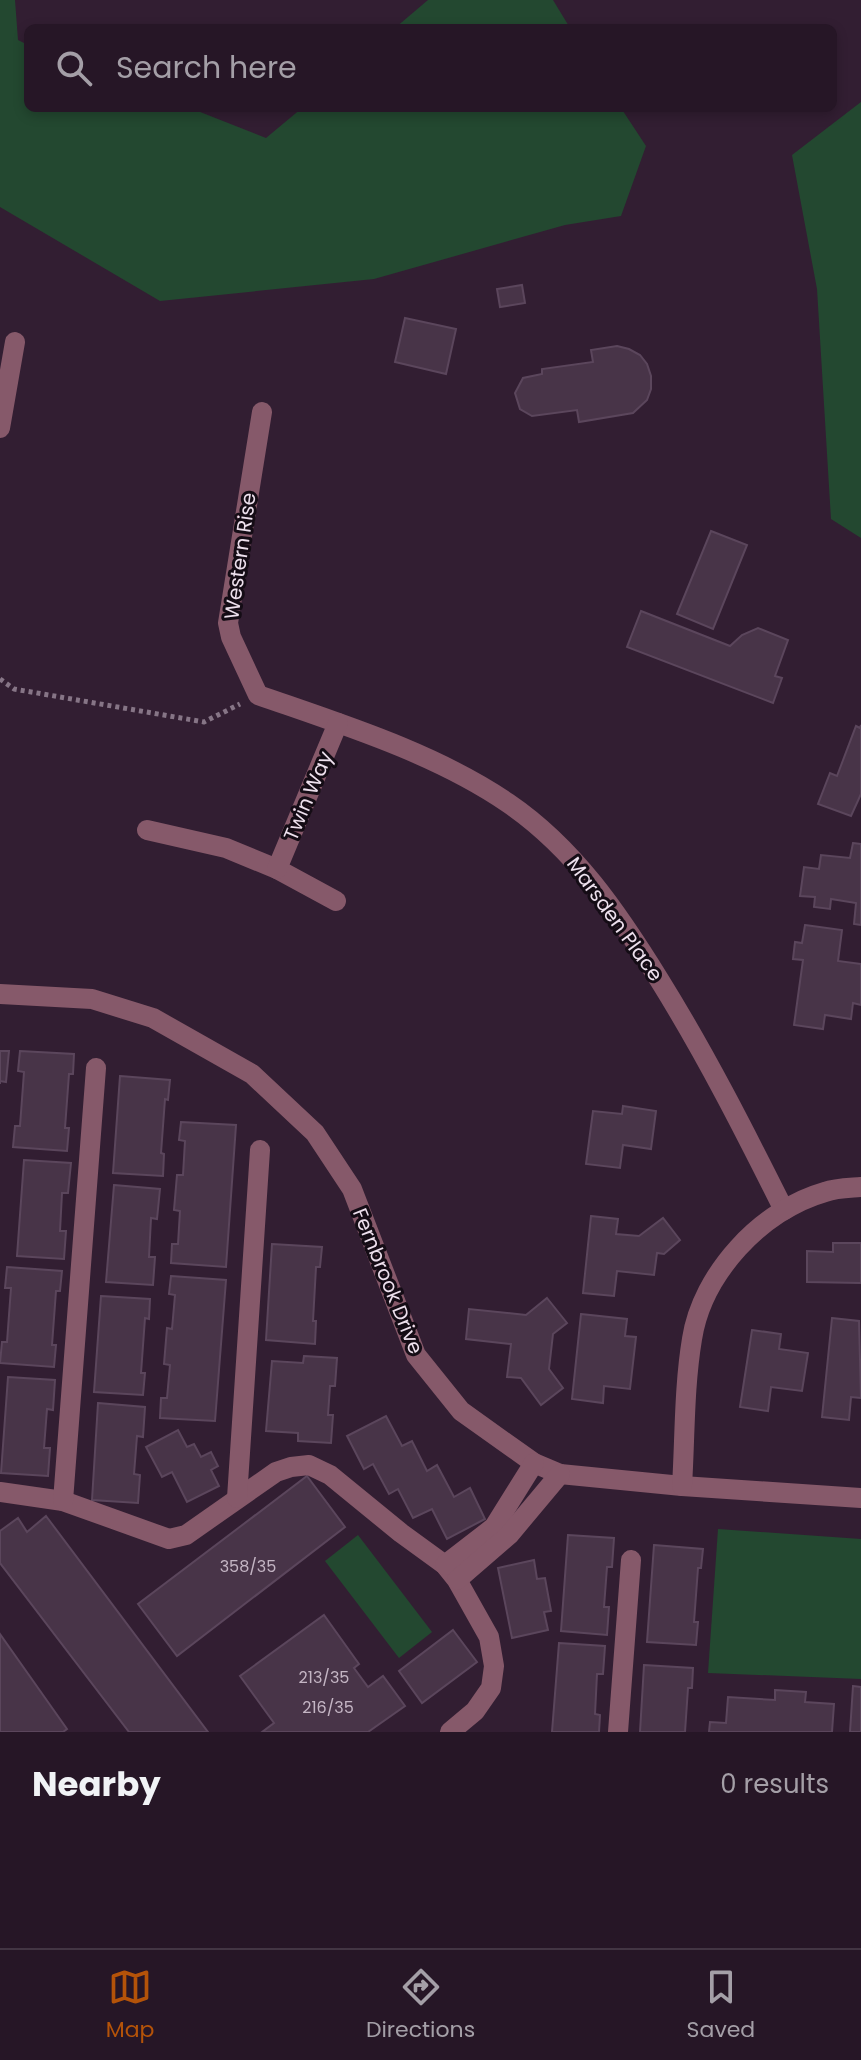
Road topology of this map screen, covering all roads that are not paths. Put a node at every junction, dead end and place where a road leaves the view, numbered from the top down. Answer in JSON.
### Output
{"nodes":[{"id":1,"x":15,"y":342,"type":"dead end"},
{"id":2,"x":262,"y":412,"type":"dead end"},
{"id":3,"x":0,"y":428,"type":"edge"},
{"id":4,"x":258,"y":695,"type":"joint"},
{"id":5,"x":338,"y":723,"type":"junction"},
{"id":6,"x":147,"y":830,"type":"dead end"},
{"id":7,"x":277,"y":869,"type":"junction"},
{"id":8,"x":336,"y":901,"type":"dead end"},
{"id":9,"x":0,"y":994,"type":"edge"},
{"id":10,"x":96,"y":1068,"type":"dead end"},
{"id":11,"x":260,"y":1150,"type":"dead end"},
{"id":12,"x":861,"y":1187,"type":"edge"},
{"id":13,"x":784,"y":1210,"type":"junction"},
{"id":14,"x":534,"y":1463,"type":"junction"},
{"id":15,"x":560,"y":1474,"type":"junction"},
{"id":16,"x":682,"y":1486,"type":"junction"},
{"id":17,"x":0,"y":1492,"type":"edge"},
{"id":18,"x":237,"y":1498,"type":"junction"},
{"id":19,"x":861,"y":1498,"type":"edge"},
{"id":20,"x":63,"y":1501,"type":"junction"},
{"id":21,"x":631,"y":1560,"type":"dead end"},
{"id":22,"x":451,"y":1572,"type":"junction"},
{"id":23,"x":450,"y":1732,"type":"edge"},
{"id":24,"x":618,"y":1732,"type":"edge"}],
"edges":[{"from":1,"to":3,"type":"street"},
{"from":2,"to":4,"type":"street","name":"Western Rise"},
{"from":4,"to":5,"type":"street","name":"Marsden Place"},
{"from":5,"to":7,"type":"street","name":"Twin Way"},
{"from":5,"to":13,"type":"street","name":"Marsden Place"},
{"from":6,"to":7,"type":"street"},
{"from":7,"to":8,"type":"street"},
{"from":9,"to":14,"type":"street","name":"Fernbrook Drive"},
{"from":10,"to":20,"type":"street"},
{"from":11,"to":18,"type":"street"},
{"from":12,"to":13,"type":"street"},
{"from":13,"to":16,"type":"street"},
{"from":14,"to":15,"type":"street","name":"Fernbrook Drive"},
{"from":14,"to":22,"type":"street"},
{"from":15,"to":16,"type":"street","name":"Fernbrook Drive"},
{"from":15,"to":22,"type":"street"},
{"from":16,"to":19,"type":"street","name":"Fernbrook Drive"},
{"from":17,"to":20,"type":"street"},
{"from":18,"to":20,"type":"street"},
{"from":18,"to":22,"type":"street"},
{"from":21,"to":24,"type":"street"},
{"from":22,"to":23,"type":"street"}]}
